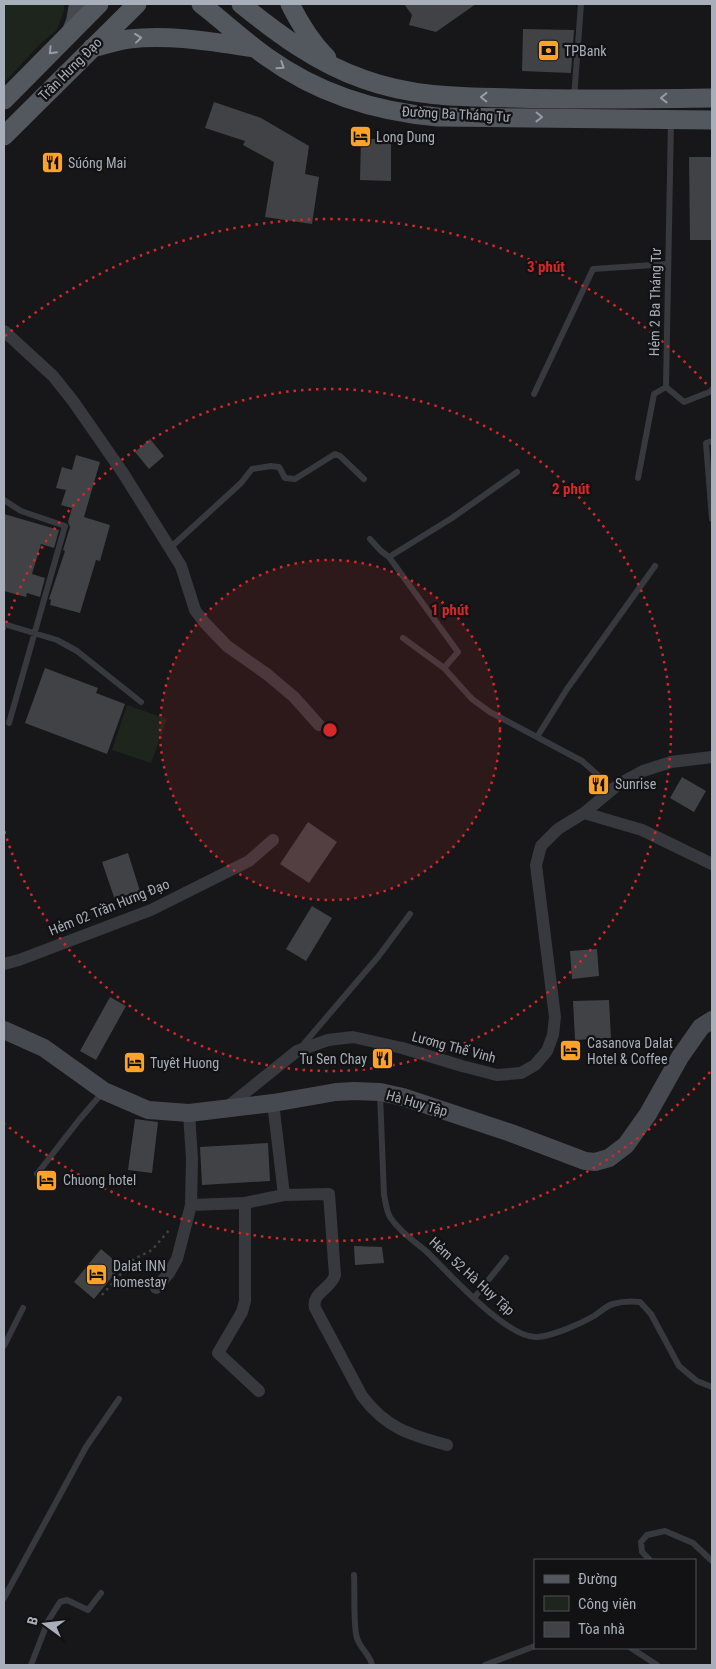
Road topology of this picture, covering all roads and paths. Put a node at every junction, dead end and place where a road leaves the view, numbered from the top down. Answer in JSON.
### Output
{"nodes":[{"id":1,"x":78,"y":4,"type":"edge"},
{"id":2,"x":99,"y":4,"type":"edge"},
{"id":3,"x":137,"y":4,"type":"edge"},
{"id":4,"x":201,"y":4,"type":"edge"},
{"id":5,"x":241,"y":4,"type":"edge"},
{"id":6,"x":290,"y":4,"type":"edge"},
{"id":7,"x":581,"y":4,"type":"edge"},
{"id":8,"x":71,"y":31,"type":"junction"},
{"id":9,"x":90,"y":48,"type":"junction"},
{"id":10,"x":255,"y":48,"type":"junction"},
{"id":11,"x":337,"y":69,"type":"junction"},
{"id":12,"x":329,"y":92,"type":"junction"},
{"id":13,"x":712,"y":98,"type":"edge"},
{"id":14,"x":4,"y":100,"type":"edge"},
{"id":15,"x":574,"y":100,"type":"junction"},
{"id":16,"x":671,"y":119,"type":"junction"},
{"id":17,"x":712,"y":120,"type":"edge"},
{"id":18,"x":4,"y":136,"type":"edge"},
{"id":19,"x":668,"y":264,"type":"junction"},
{"id":20,"x":4,"y":331,"type":"edge"},
{"id":21,"x":666,"y":387,"type":"junction"},
{"id":22,"x":712,"y":391,"type":"edge"},
{"id":23,"x":534,"y":394,"type":"dead end"},
{"id":24,"x":712,"y":441,"type":"edge"},
{"id":25,"x":517,"y":472,"type":"dead end"},
{"id":26,"x":638,"y":478,"type":"dead end"},
{"id":27,"x":364,"y":480,"type":"dead end"},
{"id":28,"x":4,"y":500,"type":"edge"},
{"id":29,"x":712,"y":520,"type":"edge"},
{"id":30,"x":370,"y":539,"type":"dead end"},
{"id":31,"x":170,"y":548,"type":"junction"},
{"id":32,"x":389,"y":557,"type":"junction"},
{"id":33,"x":655,"y":566,"type":"dead end"},
{"id":34,"x":4,"y":624,"type":"edge"},
{"id":35,"x":34,"y":632,"type":"junction"},
{"id":36,"x":403,"y":638,"type":"dead end"},
{"id":37,"x":444,"y":668,"type":"junction"},
{"id":38,"x":141,"y":702,"type":"dead end"},
{"id":39,"x":9,"y":723,"type":"dead end"},
{"id":40,"x":319,"y":725,"type":"dead end"},
{"id":41,"x":537,"y":737,"type":"junction"},
{"id":42,"x":712,"y":757,"type":"edge"},
{"id":43,"x":611,"y":789,"type":"junction"},
{"id":44,"x":584,"y":813,"type":"junction"},
{"id":45,"x":273,"y":840,"type":"dead end"},
{"id":46,"x":712,"y":864,"type":"edge"},
{"id":47,"x":410,"y":914,"type":"dead end"},
{"id":48,"x":4,"y":964,"type":"edge"},
{"id":49,"x":712,"y":1020,"type":"edge"},
{"id":50,"x":4,"y":1030,"type":"edge"},
{"id":51,"x":298,"y":1051,"type":"junction"},
{"id":52,"x":104,"y":1091,"type":"junction"},
{"id":53,"x":380,"y":1092,"type":"junction"},
{"id":54,"x":273,"y":1103,"type":"junction"},
{"id":55,"x":226,"y":1108,"type":"junction"},
{"id":56,"x":190,"y":1113,"type":"junction"},
{"id":57,"x":37,"y":1174,"type":"dead end"},
{"id":58,"x":284,"y":1195,"type":"junction"},
{"id":59,"x":245,"y":1203,"type":"junction"},
{"id":60,"x":191,"y":1205,"type":"junction"},
{"id":61,"x":172,"y":1227,"type":"dead end"},
{"id":62,"x":506,"y":1258,"type":"dead end"},
{"id":63,"x":156,"y":1288,"type":"dead end"},
{"id":64,"x":102,"y":1295,"type":"dead end"},
{"id":65,"x":474,"y":1298,"type":"junction"},
{"id":66,"x":23,"y":1308,"type":"dead end"},
{"id":67,"x":4,"y":1346,"type":"edge"},
{"id":68,"x":712,"y":1387,"type":"edge"},
{"id":69,"x":259,"y":1391,"type":"dead end"},
{"id":70,"x":119,"y":1399,"type":"dead end"},
{"id":71,"x":447,"y":1445,"type":"dead end"},
{"id":72,"x":649,"y":1559,"type":"edge"},
{"id":73,"x":712,"y":1561,"type":"edge"},
{"id":74,"x":354,"y":1575,"type":"dead end"},
{"id":75,"x":101,"y":1593,"type":"dead end"},
{"id":76,"x":4,"y":1598,"type":"edge"},
{"id":77,"x":534,"y":1646,"type":"edge"},
{"id":78,"x":635,"y":1649,"type":"edge"},
{"id":79,"x":31,"y":1665,"type":"edge"},
{"id":80,"x":372,"y":1665,"type":"edge"},
{"id":81,"x":485,"y":1665,"type":"edge"},
{"id":82,"x":657,"y":1665,"type":"edge"}],
"edges":[{"from":1,"to":8,"type":"street"},
{"from":2,"to":8,"type":"main road","name":"Trần Hưng Đạo"},
{"from":3,"to":9,"type":"main road","name":"Trần Hưng Đạo"},
{"from":4,"to":10,"type":"main road","name":"Đường Ba Tháng Tư"},
{"from":5,"to":11,"type":"main road","name":"Đường Ba Tháng Tư"},
{"from":6,"to":11,"type":"main road"},
{"from":7,"to":15,"type":"lane"},
{"from":8,"to":14,"type":"main road","name":"Trần Hưng Đạo","one_way":true},
{"from":9,"to":10,"type":"main road","one_way":true},
{"from":9,"to":18,"type":"main road","name":"Trần Hưng Đạo"},
{"from":10,"to":12,"type":"main road","name":"Đường Ba Tháng Tư","one_way":true},
{"from":11,"to":12,"type":"main road"},
{"from":15,"to":11,"type":"main road","name":"Đường Ba Tháng Tư","one_way":true},
{"from":12,"to":16,"type":"main road","name":"Đường Ba Tháng Tư","one_way":true},
{"from":13,"to":15,"type":"main road","name":"Đường Ba Tháng Tư","one_way":true},
{"from":16,"to":17,"type":"main road","name":"Đường Ba Tháng Tư"},
{"from":16,"to":19,"type":"lane","name":"Hẻm 2 Ba Tháng Tư"},
{"from":19,"to":21,"type":"lane","name":"Hẻm 2 Ba Tháng Tư"},
{"from":19,"to":23,"type":"lane"},
{"from":20,"to":31,"type":"street"},
{"from":21,"to":22,"type":"lane"},
{"from":21,"to":26,"type":"lane"},
{"from":24,"to":29,"type":"lane"},
{"from":25,"to":32,"type":"lane"},
{"from":27,"to":31,"type":"lane"},
{"from":28,"to":35,"type":"lane"},
{"from":30,"to":32,"type":"lane"},
{"from":31,"to":40,"type":"street"},
{"from":32,"to":37,"type":"lane"},
{"from":33,"to":41,"type":"lane"},
{"from":34,"to":35,"type":"lane"},
{"from":35,"to":38,"type":"lane"},
{"from":35,"to":39,"type":"lane"},
{"from":36,"to":37,"type":"lane"},
{"from":37,"to":41,"type":"lane"},
{"from":41,"to":43,"type":"lane"},
{"from":42,"to":43,"type":"street","name":"Lương Thế Vinh"},
{"from":43,"to":44,"type":"street","name":"Lương Thế Vinh"},
{"from":44,"to":46,"type":"street"},
{"from":44,"to":51,"type":"street","name":"Lương Thế Vinh"},
{"from":45,"to":48,"type":"street","name":"Hẻm 02 Trần Hưng Đạo"},
{"from":47,"to":51,"type":"lane"},
{"from":49,"to":53,"type":"street","name":"Hà Huy Tập"},
{"from":50,"to":52,"type":"street","name":"Hà Huy Tập"},
{"from":51,"to":55,"type":"street","name":"Lương Thế Vinh"},
{"from":52,"to":56,"type":"street","name":"Hà Huy Tập"},
{"from":52,"to":57,"type":"lane"},
{"from":53,"to":54,"type":"street","name":"Hà Huy Tập"},
{"from":53,"to":65,"type":"lane","name":"Hẻm 52 Hà Huy Tập"},
{"from":54,"to":55,"type":"street","name":"Hà Huy Tập"},
{"from":54,"to":58,"type":"street"},
{"from":55,"to":56,"type":"street","name":"Hà Huy Tập"},
{"from":56,"to":60,"type":"street"},
{"from":58,"to":59,"type":"street"},
{"from":58,"to":71,"type":"street"},
{"from":59,"to":60,"type":"street"},
{"from":59,"to":69,"type":"street"},
{"from":60,"to":63,"type":"street"},
{"from":61,"to":64,"type":"path"},
{"from":62,"to":65,"type":"lane"},
{"from":65,"to":68,"type":"lane","name":"Hẻm 52 Hà Huy Tập"},
{"from":66,"to":67,"type":"lane"},
{"from":70,"to":76,"type":"lane"},
{"from":72,"to":73,"type":"lane"},
{"from":74,"to":80,"type":"lane"},
{"from":75,"to":79,"type":"lane"},
{"from":77,"to":81,"type":"lane"},
{"from":78,"to":82,"type":"lane"}]}
